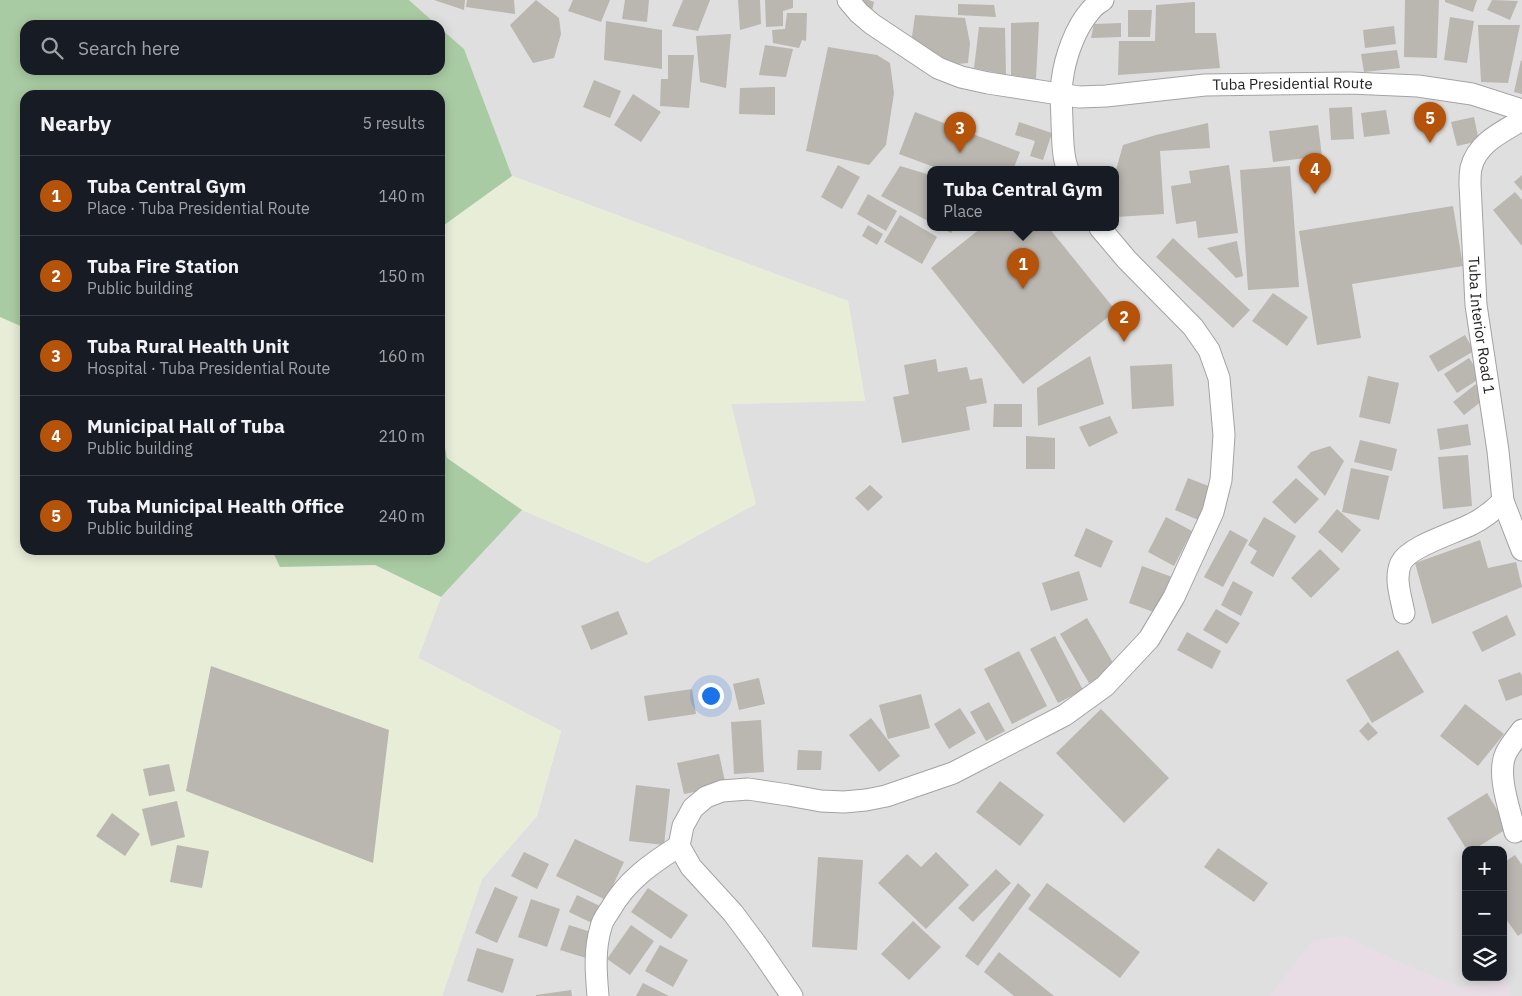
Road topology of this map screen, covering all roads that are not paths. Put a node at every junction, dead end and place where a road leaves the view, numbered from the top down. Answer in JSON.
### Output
{"nodes":[{"id":1,"x":848,"y":0,"type":"edge"},
{"id":2,"x":1103,"y":0,"type":"edge"},
{"id":3,"x":1061,"y":94,"type":"junction"},
{"id":4,"x":1522,"y":110,"type":"edge"},
{"id":5,"x":1522,"y":120,"type":"edge"},
{"id":6,"x":1066,"y":166,"type":"edge"},
{"id":7,"x":1103,"y":231,"type":"edge"},
{"id":8,"x":1503,"y":501,"type":"junction"},
{"id":9,"x":1522,"y":550,"type":"edge"},
{"id":10,"x":1404,"y":613,"type":"dead end"},
{"id":11,"x":1522,"y":730,"type":"edge"},
{"id":12,"x":1515,"y":832,"type":"dead end"},
{"id":13,"x":679,"y":846,"type":"junction"},
{"id":14,"x":598,"y":996,"type":"edge"},
{"id":15,"x":792,"y":996,"type":"edge"}],
"edges":[{"from":1,"to":3,"type":"street","name":"Tuba Presidential Route"},
{"from":2,"to":3,"type":"street"},
{"from":3,"to":4,"type":"street","name":"Tuba Presidential Route"},
{"from":3,"to":6,"type":"street"},
{"from":5,"to":8,"type":"street","name":"Tuba Interior Road 1"},
{"from":7,"to":13,"type":"street"},
{"from":8,"to":9,"type":"street","name":"Tuba Interior Road 1"},
{"from":8,"to":10,"type":"street"},
{"from":11,"to":12,"type":"street"},
{"from":13,"to":14,"type":"street"},
{"from":13,"to":15,"type":"street"}]}
